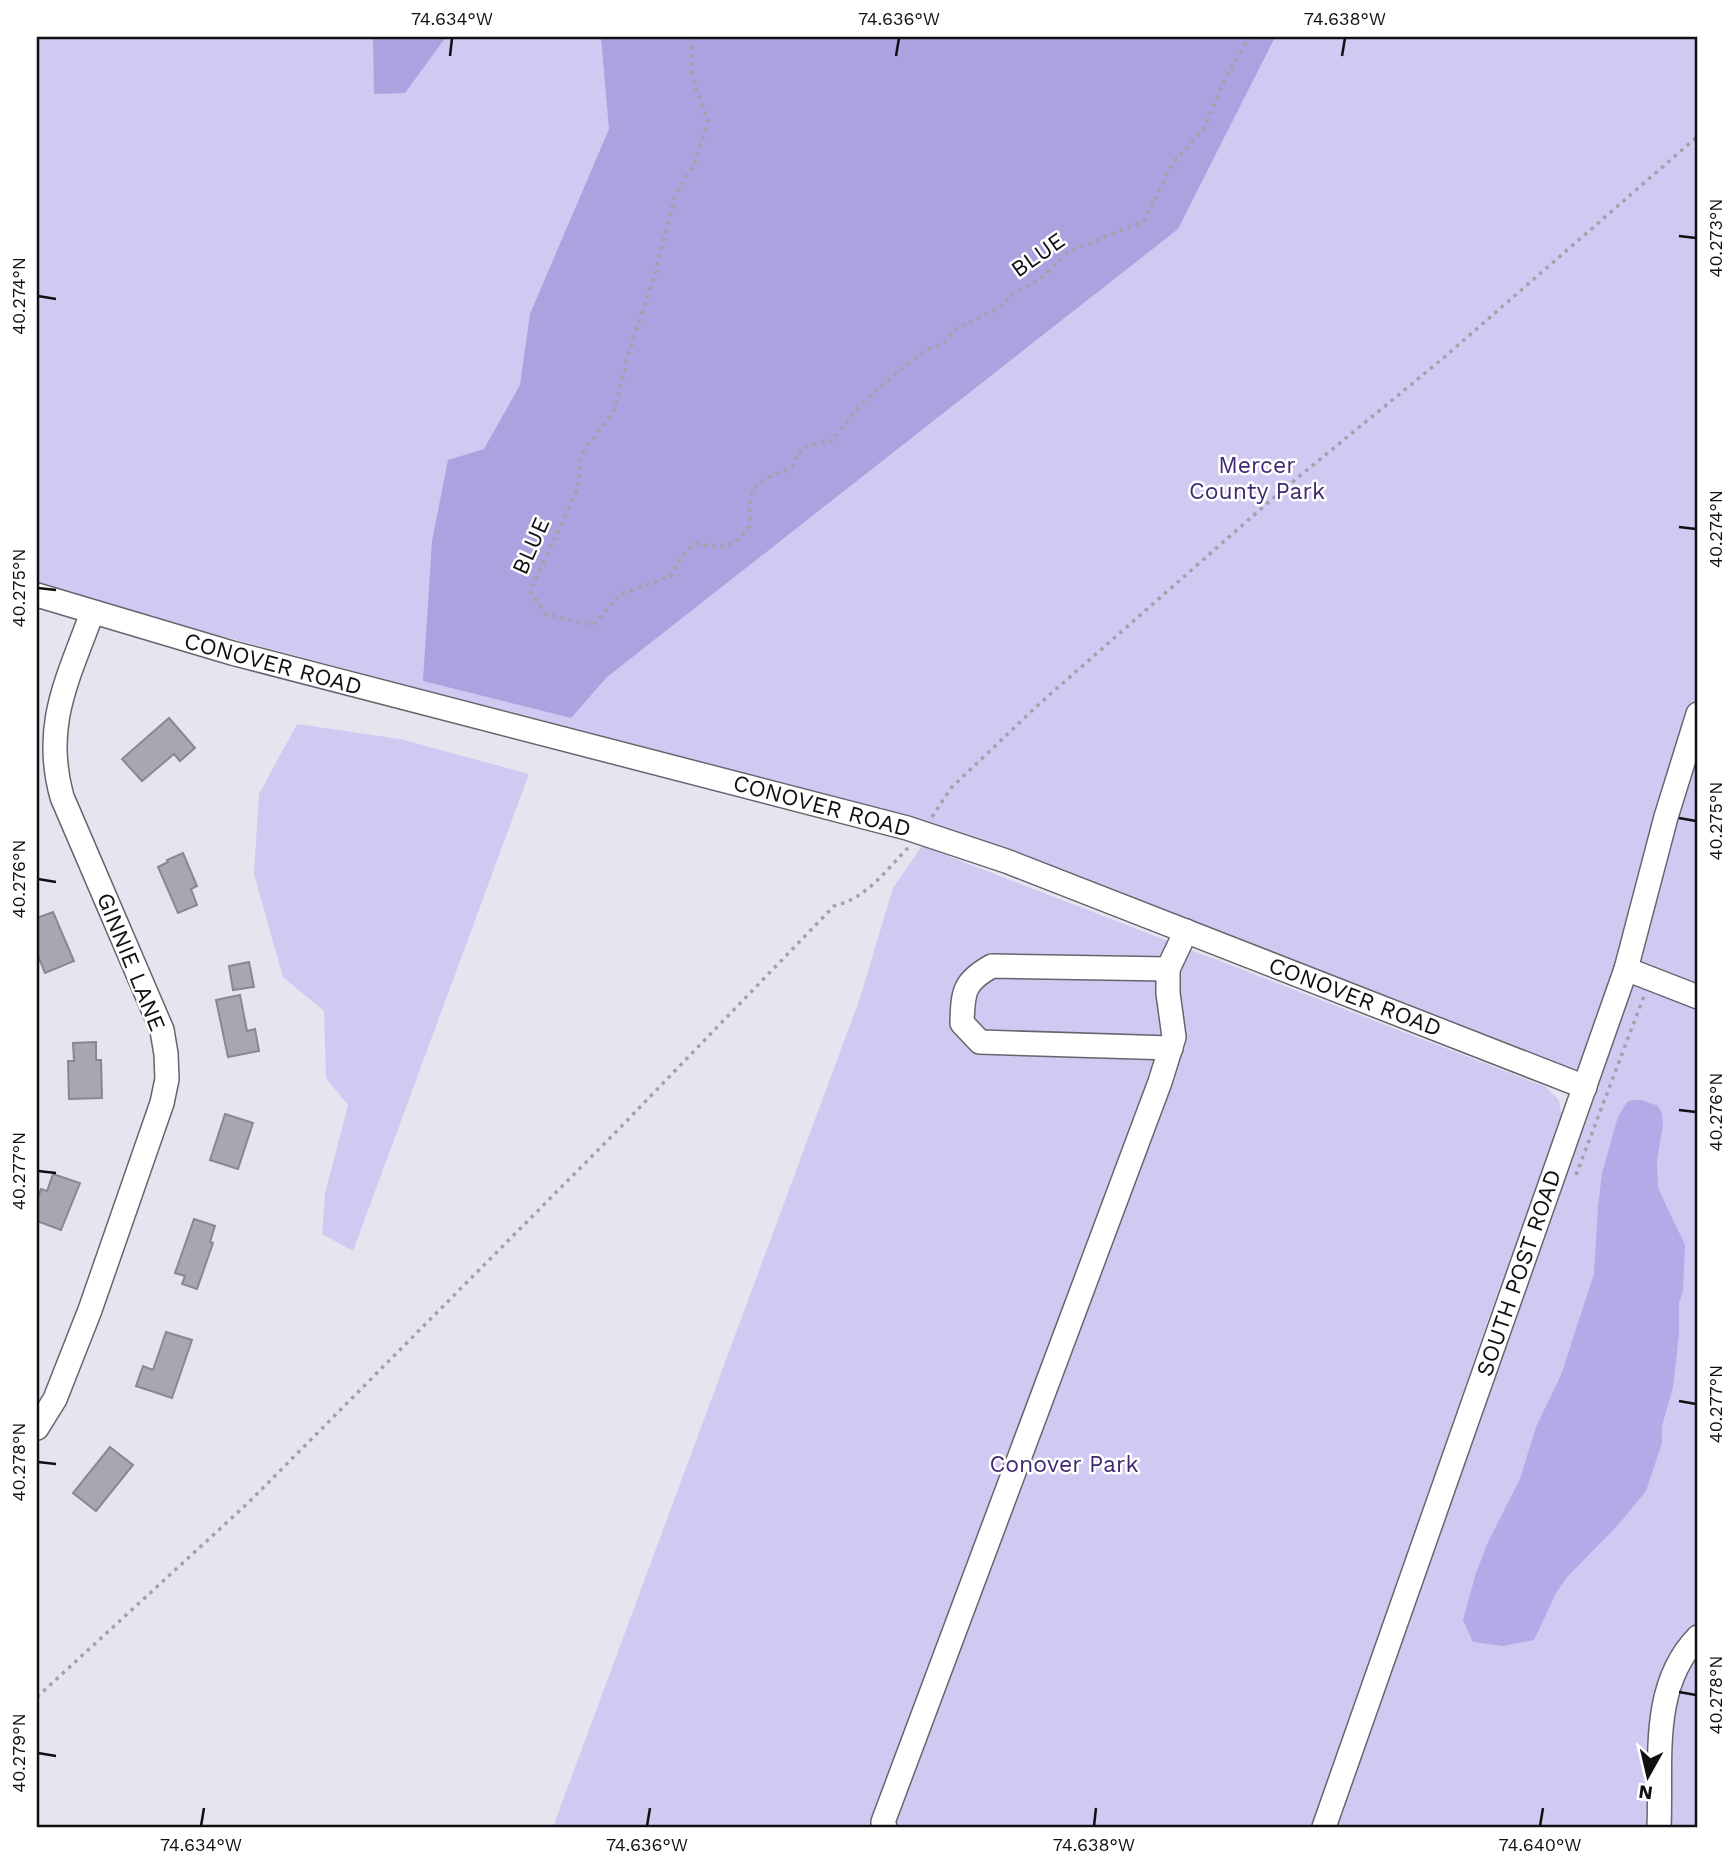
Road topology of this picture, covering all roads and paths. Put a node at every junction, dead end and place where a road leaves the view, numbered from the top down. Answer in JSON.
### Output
{"nodes":[{"id":1,"x":692,"y":37,"type":"edge"},
{"id":2,"x":1250,"y":37,"type":"edge"},
{"id":3,"x":1698,"y":136,"type":"edge"},
{"id":4,"x":37,"y":595,"type":"edge"},
{"id":5,"x":92,"y":613,"type":"junction"},
{"id":6,"x":1698,"y":715,"type":"edge"},
{"id":7,"x":922,"y":833,"type":"junction"},
{"id":8,"x":1185,"y":931,"type":"junction"},
{"id":9,"x":1168,"y":969,"type":"junction"},
{"id":10,"x":1626,"y":969,"type":"junction"},
{"id":11,"x":1698,"y":997,"type":"edge"},
{"id":12,"x":1171,"y":1048,"type":"junction"},
{"id":13,"x":1584,"y":1087,"type":"junction"},
{"id":14,"x":37,"y":1428,"type":"edge"},
{"id":15,"x":1698,"y":1637,"type":"edge"},
{"id":16,"x":37,"y":1697,"type":"edge"},
{"id":17,"x":885,"y":1827,"type":"edge"},
{"id":18,"x":1324,"y":1827,"type":"edge"},
{"id":19,"x":1659,"y":1827,"type":"edge"}],
"edges":[{"from":1,"to":2,"type":"path","name":"BLUE"},
{"from":3,"to":7,"type":"path"},
{"from":4,"to":5,"type":"street","name":"CONOVER ROAD"},
{"from":5,"to":7,"type":"street","name":"CONOVER ROAD"},
{"from":5,"to":14,"type":"street","name":"GINNIE LANE"},
{"from":6,"to":10,"type":"street","name":"SOUTH POST ROAD"},
{"from":7,"to":8,"type":"street","name":"CONOVER ROAD"},
{"from":7,"to":16,"type":"path"},
{"from":8,"to":9,"type":"street"},
{"from":8,"to":13,"type":"street","name":"CONOVER ROAD"},
{"from":9,"to":12,"type":"street"},
{"from":9,"to":12,"type":"street"},
{"from":10,"to":11,"type":"street"},
{"from":10,"to":13,"type":"street","name":"SOUTH POST ROAD"},
{"from":12,"to":17,"type":"street"},
{"from":13,"to":18,"type":"street","name":"SOUTH POST ROAD"},
{"from":15,"to":19,"type":"street"}]}
